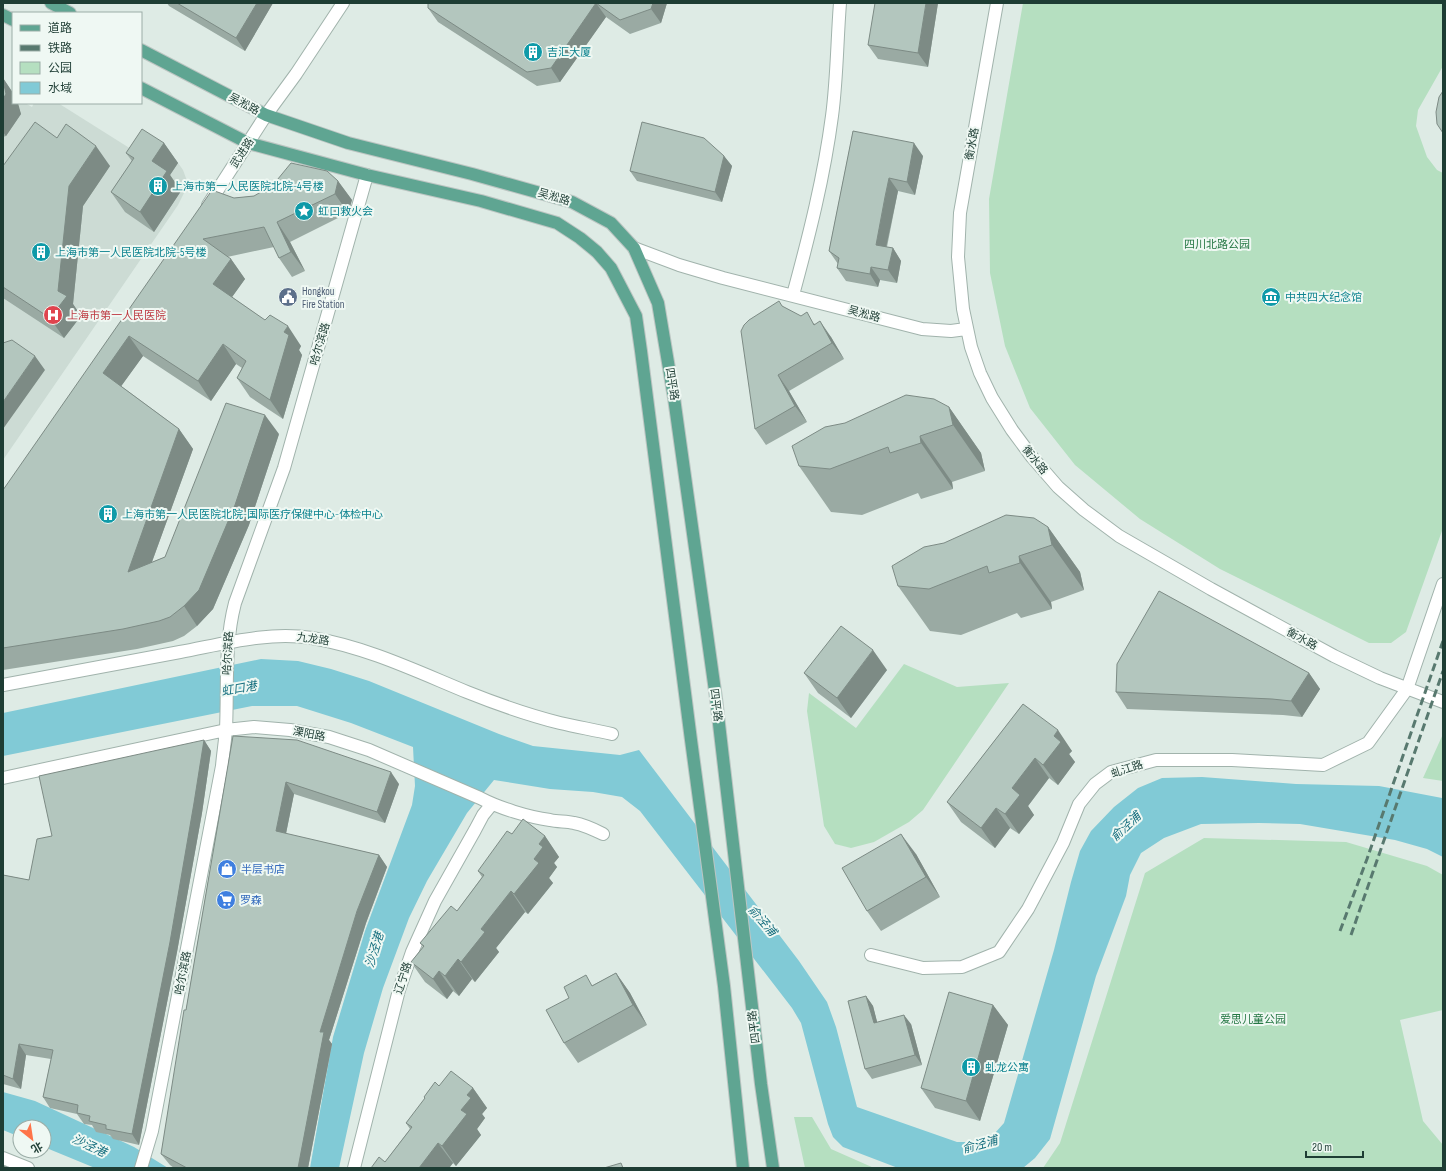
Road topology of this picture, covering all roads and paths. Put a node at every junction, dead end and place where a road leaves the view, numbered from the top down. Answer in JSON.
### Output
{"nodes":[{"id":1,"x":51,"y":3,"type":"edge"},
{"id":2,"x":344,"y":3,"type":"edge"},
{"id":3,"x":840,"y":3,"type":"edge"},
{"id":4,"x":997,"y":3,"type":"edge"},
{"id":5,"x":68,"y":12,"type":"edge"},
{"id":6,"x":3,"y":14,"type":"edge"},
{"id":7,"x":12,"y":19,"type":"edge"},
{"id":8,"x":142,"y":51,"type":"edge"},
{"id":9,"x":142,"y":89,"type":"edge"},
{"id":10,"x":266,"y":115,"type":"junction"},
{"id":11,"x":248,"y":143,"type":"junction"},
{"id":12,"x":367,"y":175,"type":"junction"},
{"id":13,"x":203,"y":212,"type":"edge"},
{"id":14,"x":634,"y":248,"type":"junction"},
{"id":15,"x":793,"y":295,"type":"junction"},
{"id":16,"x":966,"y":329,"type":"junction"},
{"id":17,"x":1443,"y":584,"type":"edge"},
{"id":18,"x":228,"y":643,"type":"junction"},
{"id":19,"x":3,"y":685,"type":"edge"},
{"id":20,"x":1407,"y":689,"type":"junction"},
{"id":21,"x":1443,"y":702,"type":"edge"},
{"id":22,"x":226,"y":730,"type":"junction"},
{"id":23,"x":612,"y":734,"type":"dead end"},
{"id":24,"x":3,"y":778,"type":"edge"},
{"id":25,"x":492,"y":804,"type":"junction"},
{"id":26,"x":603,"y":834,"type":"dead end"},
{"id":27,"x":871,"y":955,"type":"dead end"},
{"id":28,"x":3,"y":1158,"type":"edge"},
{"id":29,"x":28,"y":1168,"type":"edge"},
{"id":30,"x":141,"y":1168,"type":"edge"},
{"id":31,"x":354,"y":1168,"type":"edge"},
{"id":32,"x":743,"y":1168,"type":"edge"},
{"id":33,"x":772,"y":1168,"type":"edge"}],
"edges":[{"from":1,"to":5,"type":"main road"},
{"from":2,"to":10,"type":"street","name":"武进路"},
{"from":3,"to":15,"type":"street"},
{"from":4,"to":16,"type":"street","name":"衡水路"},
{"from":6,"to":7,"type":"main road"},
{"from":8,"to":10,"type":"main road","name":"吴淞路"},
{"from":9,"to":11,"type":"main road"},
{"from":10,"to":11,"type":"street","name":"武进路"},
{"from":10,"to":14,"type":"main road","name":"吴淞路"},
{"from":11,"to":12,"type":"main road"},
{"from":11,"to":13,"type":"street","name":"武进路"},
{"from":12,"to":18,"type":"street","name":"哈尔滨路"},
{"from":12,"to":32,"type":"main road"},
{"from":14,"to":15,"type":"street","name":"吴淞路"},
{"from":14,"to":33,"type":"main road","name":"四平路"},
{"from":15,"to":16,"type":"street","name":"吴淞路"},
{"from":16,"to":20,"type":"street","name":"衡水路"},
{"from":17,"to":20,"type":"street","name":"虬江路"},
{"from":18,"to":19,"type":"street","name":"九龙路"},
{"from":18,"to":22,"type":"street","name":"哈尔滨路"},
{"from":18,"to":23,"type":"street","name":"九龙路"},
{"from":20,"to":21,"type":"street","name":"衡水路"},
{"from":20,"to":27,"type":"street","name":"虬江路"},
{"from":22,"to":24,"type":"street","name":"溧阳路"},
{"from":22,"to":25,"type":"street","name":"溧阳路"},
{"from":22,"to":30,"type":"street","name":"哈尔滨路"},
{"from":25,"to":26,"type":"street","name":"溧阳路"},
{"from":25,"to":31,"type":"street","name":"辽宁路"},
{"from":28,"to":29,"type":"street"}]}
